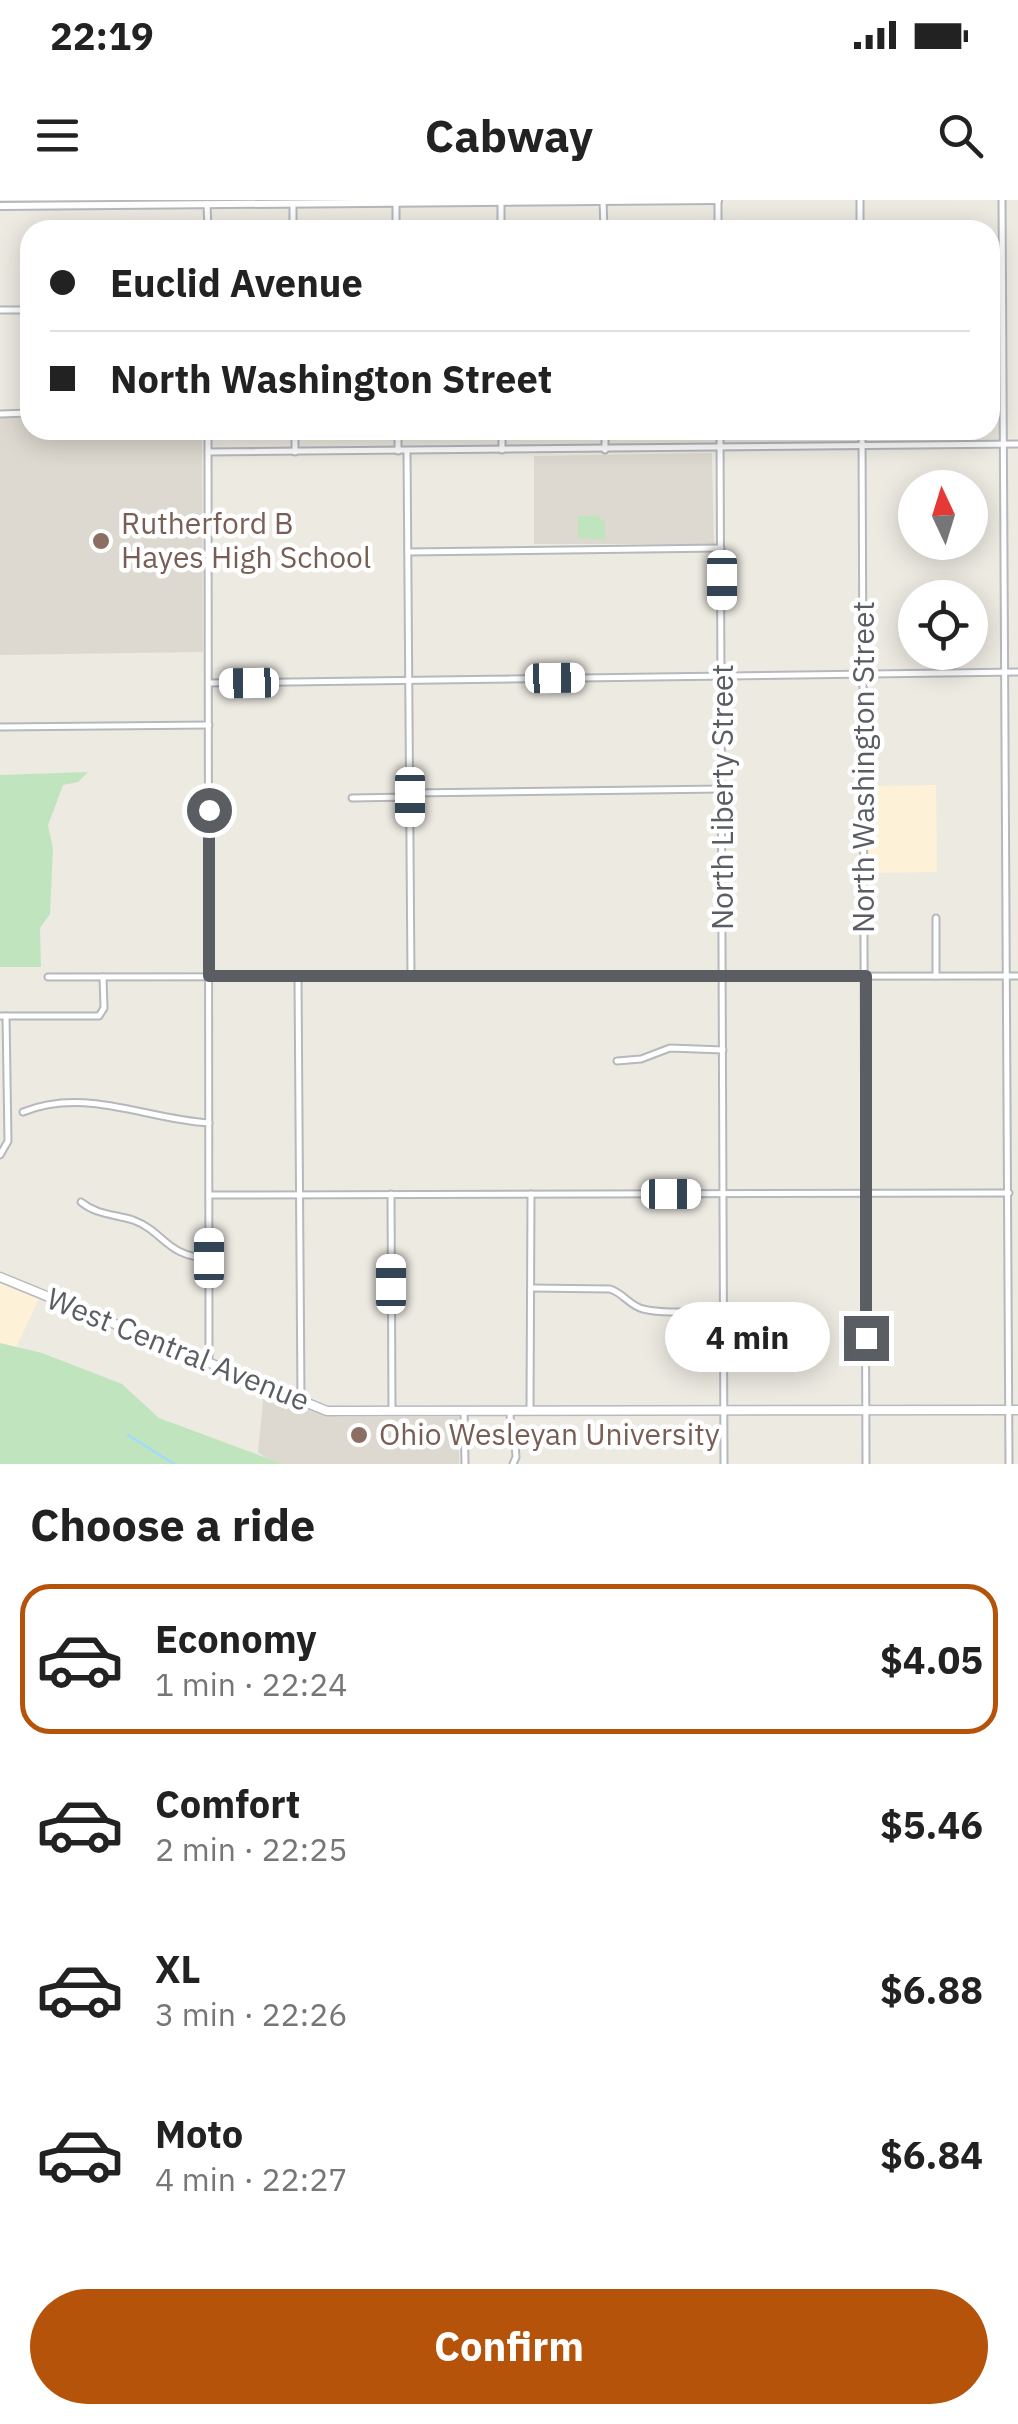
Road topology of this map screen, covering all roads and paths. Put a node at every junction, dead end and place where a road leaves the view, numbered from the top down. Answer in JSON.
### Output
{"nodes":[{"id":1,"x":718,"y":200,"type":"edge"},
{"id":2,"x":1002,"y":200,"type":"edge"},
{"id":3,"x":604,"y":201,"type":"edge"},
{"id":4,"x":501,"y":202,"type":"edge"},
{"id":5,"x":396,"y":203,"type":"junction"},
{"id":6,"x":208,"y":204,"type":"junction"},
{"id":7,"x":293,"y":204,"type":"junction"},
{"id":8,"x":0,"y":206,"type":"edge"},
{"id":9,"x":208,"y":220,"type":"edge"},
{"id":10,"x":293,"y":220,"type":"edge"},
{"id":11,"x":396,"y":220,"type":"edge"},
{"id":12,"x":208,"y":440,"type":"edge"},
{"id":13,"x":294,"y":440,"type":"edge"},
{"id":14,"x":398,"y":440,"type":"edge"},
{"id":15,"x":502,"y":440,"type":"edge"},
{"id":16,"x":604,"y":440,"type":"edge"},
{"id":17,"x":720,"y":440,"type":"edge"},
{"id":18,"x":862,"y":440,"type":"edge"},
{"id":19,"x":1004,"y":444,"type":"junction"},
{"id":20,"x":1018,"y":444,"type":"edge"},
{"id":21,"x":862,"y":446,"type":"junction"},
{"id":22,"x":720,"y":448,"type":"junction"},
{"id":23,"x":407,"y":450,"type":"junction"},
{"id":24,"x":502,"y":450,"type":"junction"},
{"id":25,"x":605,"y":450,"type":"junction"},
{"id":26,"x":398,"y":451,"type":"junction"},
{"id":27,"x":208,"y":452,"type":"junction"},
{"id":28,"x":295,"y":452,"type":"junction"},
{"id":29,"x":722,"y":548,"type":"junction"},
{"id":30,"x":408,"y":552,"type":"junction"},
{"id":31,"x":1005,"y":672,"type":"junction"},
{"id":32,"x":1018,"y":672,"type":"edge"},
{"id":33,"x":864,"y":674,"type":"junction"},
{"id":34,"x":723,"y":676,"type":"junction"},
{"id":35,"x":409,"y":680,"type":"junction"},
{"id":36,"x":210,"y":683,"type":"junction"},
{"id":37,"x":210,"y":725,"type":"junction"},
{"id":38,"x":0,"y":727,"type":"edge"},
{"id":39,"x":723,"y":789,"type":"junction"},
{"id":40,"x":410,"y":795,"type":"junction"},
{"id":41,"x":352,"y":798,"type":"dead end"},
{"id":42,"x":936,"y":918,"type":"dead end"},
{"id":43,"x":48,"y":976,"type":"dead end"},
{"id":44,"x":103,"y":976,"type":"junction"},
{"id":45,"x":209,"y":976,"type":"junction"},
{"id":46,"x":298,"y":976,"type":"junction"},
{"id":47,"x":412,"y":976,"type":"junction"},
{"id":48,"x":723,"y":976,"type":"junction"},
{"id":49,"x":866,"y":976,"type":"junction"},
{"id":50,"x":936,"y":976,"type":"junction"},
{"id":51,"x":1008,"y":976,"type":"junction"},
{"id":52,"x":1018,"y":976,"type":"edge"},
{"id":53,"x":102,"y":1012,"type":"junction"},
{"id":54,"x":3,"y":1016,"type":"edge"},
{"id":55,"x":112,"y":1018,"type":"dead end"},
{"id":56,"x":723,"y":1050,"type":"junction"},
{"id":57,"x":616,"y":1061,"type":"dead end"},
{"id":58,"x":23,"y":1112,"type":"dead end"},
{"id":59,"x":209,"y":1123,"type":"junction"},
{"id":60,"x":0,"y":1155,"type":"edge"},
{"id":61,"x":866,"y":1193,"type":"junction"},
{"id":62,"x":1008,"y":1193,"type":"junction"},
{"id":63,"x":391,"y":1194,"type":"junction"},
{"id":64,"x":531,"y":1194,"type":"junction"},
{"id":65,"x":723,"y":1194,"type":"junction"},
{"id":66,"x":209,"y":1195,"type":"junction"},
{"id":67,"x":299,"y":1195,"type":"junction"},
{"id":68,"x":81,"y":1202,"type":"dead end"},
{"id":69,"x":209,"y":1258,"type":"junction"},
{"id":70,"x":0,"y":1277,"type":"edge"},
{"id":71,"x":531,"y":1288,"type":"junction"},
{"id":72,"x":724,"y":1310,"type":"junction"},
{"id":73,"x":1009,"y":1340,"type":"junction"},
{"id":74,"x":1018,"y":1340,"type":"edge"},
{"id":75,"x":209,"y":1363,"type":"junction"},
{"id":76,"x":301,"y":1401,"type":"junction"},
{"id":77,"x":724,"y":1410,"type":"junction"},
{"id":78,"x":866,"y":1410,"type":"junction"},
{"id":79,"x":1014,"y":1410,"type":"edge"},
{"id":80,"x":392,"y":1411,"type":"junction"},
{"id":81,"x":510,"y":1411,"type":"junction"},
{"id":82,"x":530,"y":1411,"type":"junction"},
{"id":83,"x":464,"y":1412,"type":"junction"},
{"id":84,"x":465,"y":1464,"type":"edge"},
{"id":85,"x":512,"y":1464,"type":"edge"},
{"id":86,"x":724,"y":1464,"type":"edge"},
{"id":87,"x":866,"y":1464,"type":"edge"},
{"id":88,"x":1009,"y":1464,"type":"edge"}],
"edges":[{"from":1,"to":3,"type":"street"},
{"from":2,"to":19,"type":"street"},
{"from":3,"to":4,"type":"street"},
{"from":4,"to":5,"type":"street"},
{"from":5,"to":7,"type":"street"},
{"from":5,"to":11,"type":"street"},
{"from":6,"to":7,"type":"street"},
{"from":6,"to":8,"type":"street"},
{"from":6,"to":9,"type":"street"},
{"from":7,"to":10,"type":"street"},
{"from":12,"to":27,"type":"street"},
{"from":13,"to":28,"type":"street"},
{"from":14,"to":26,"type":"street"},
{"from":15,"to":24,"type":"street"},
{"from":16,"to":25,"type":"street"},
{"from":17,"to":22,"type":"street","name":"North Liberty Street"},
{"from":18,"to":21,"type":"street","name":"North Washington Street"},
{"from":19,"to":20,"type":"street"},
{"from":19,"to":21,"type":"street"},
{"from":19,"to":31,"type":"street"},
{"from":21,"to":22,"type":"street"},
{"from":21,"to":33,"type":"street","name":"North Washington Street"},
{"from":22,"to":25,"type":"street"},
{"from":22,"to":29,"type":"street","name":"North Liberty Street"},
{"from":23,"to":24,"type":"street"},
{"from":23,"to":26,"type":"street"},
{"from":23,"to":30,"type":"street"},
{"from":24,"to":25,"type":"street"},
{"from":26,"to":28,"type":"street"},
{"from":27,"to":28,"type":"street"},
{"from":27,"to":36,"type":"street"},
{"from":29,"to":30,"type":"street"},
{"from":29,"to":34,"type":"street","name":"North Liberty Street"},
{"from":30,"to":35,"type":"street"},
{"from":31,"to":32,"type":"street"},
{"from":31,"to":33,"type":"street"},
{"from":31,"to":51,"type":"street"},
{"from":33,"to":34,"type":"street"},
{"from":33,"to":49,"type":"street","name":"North Washington Street"},
{"from":34,"to":35,"type":"street"},
{"from":34,"to":39,"type":"street","name":"North Liberty Street"},
{"from":35,"to":36,"type":"street"},
{"from":35,"to":40,"type":"street"},
{"from":36,"to":37,"type":"street"},
{"from":37,"to":38,"type":"street"},
{"from":37,"to":45,"type":"street"},
{"from":39,"to":40,"type":"street"},
{"from":39,"to":48,"type":"street","name":"North Liberty Street"},
{"from":40,"to":41,"type":"street"},
{"from":40,"to":47,"type":"street"},
{"from":42,"to":50,"type":"street"},
{"from":43,"to":44,"type":"street"},
{"from":44,"to":45,"type":"street"},
{"from":44,"to":53,"type":"street"},
{"from":45,"to":46,"type":"street"},
{"from":45,"to":59,"type":"street"},
{"from":46,"to":47,"type":"street"},
{"from":46,"to":67,"type":"street"},
{"from":47,"to":48,"type":"street"},
{"from":48,"to":49,"type":"street"},
{"from":48,"to":56,"type":"street","name":"North Liberty Street"},
{"from":49,"to":50,"type":"street"},
{"from":49,"to":61,"type":"street","name":"North Washington Street"},
{"from":50,"to":51,"type":"street"},
{"from":51,"to":52,"type":"street"},
{"from":51,"to":62,"type":"street"},
{"from":53,"to":54,"type":"street"},
{"from":53,"to":55,"type":"street"},
{"from":54,"to":60,"type":"street"},
{"from":56,"to":57,"type":"street"},
{"from":56,"to":65,"type":"street","name":"North Liberty Street"},
{"from":58,"to":59,"type":"street"},
{"from":59,"to":66,"type":"street"},
{"from":61,"to":62,"type":"street"},
{"from":61,"to":65,"type":"street"},
{"from":61,"to":78,"type":"street","name":"North Washington Street"},
{"from":62,"to":73,"type":"street"},
{"from":63,"to":64,"type":"street"},
{"from":63,"to":67,"type":"street"},
{"from":63,"to":80,"type":"street"},
{"from":64,"to":65,"type":"street"},
{"from":64,"to":71,"type":"street"},
{"from":65,"to":72,"type":"street","name":"North Liberty Street"},
{"from":66,"to":67,"type":"street"},
{"from":66,"to":69,"type":"street"},
{"from":67,"to":76,"type":"street"},
{"from":68,"to":69,"type":"street"},
{"from":69,"to":75,"type":"street"},
{"from":70,"to":75,"type":"main road","name":"West Central Avenue"},
{"from":71,"to":72,"type":"street"},
{"from":71,"to":82,"type":"street"},
{"from":72,"to":77,"type":"street","name":"North Liberty Street"},
{"from":73,"to":74,"type":"street"},
{"from":73,"to":79,"type":"street"},
{"from":75,"to":76,"type":"main road","name":"West Central Avenue"},
{"from":76,"to":80,"type":"main road","name":"West Central Avenue"},
{"from":77,"to":78,"type":"main road","name":"West Central Avenue"},
{"from":77,"to":82,"type":"main road","name":"West Central Avenue"},
{"from":77,"to":86,"type":"street","name":"North Liberty Street"},
{"from":78,"to":79,"type":"main road","name":"West Central Avenue"},
{"from":78,"to":87,"type":"street","name":"North Washington Street"},
{"from":79,"to":88,"type":"street"},
{"from":80,"to":83,"type":"main road","name":"West Central Avenue"},
{"from":81,"to":82,"type":"main road","name":"West Central Avenue"},
{"from":81,"to":83,"type":"main road","name":"West Central Avenue"},
{"from":81,"to":85,"type":"street"},
{"from":83,"to":84,"type":"street"}]}
